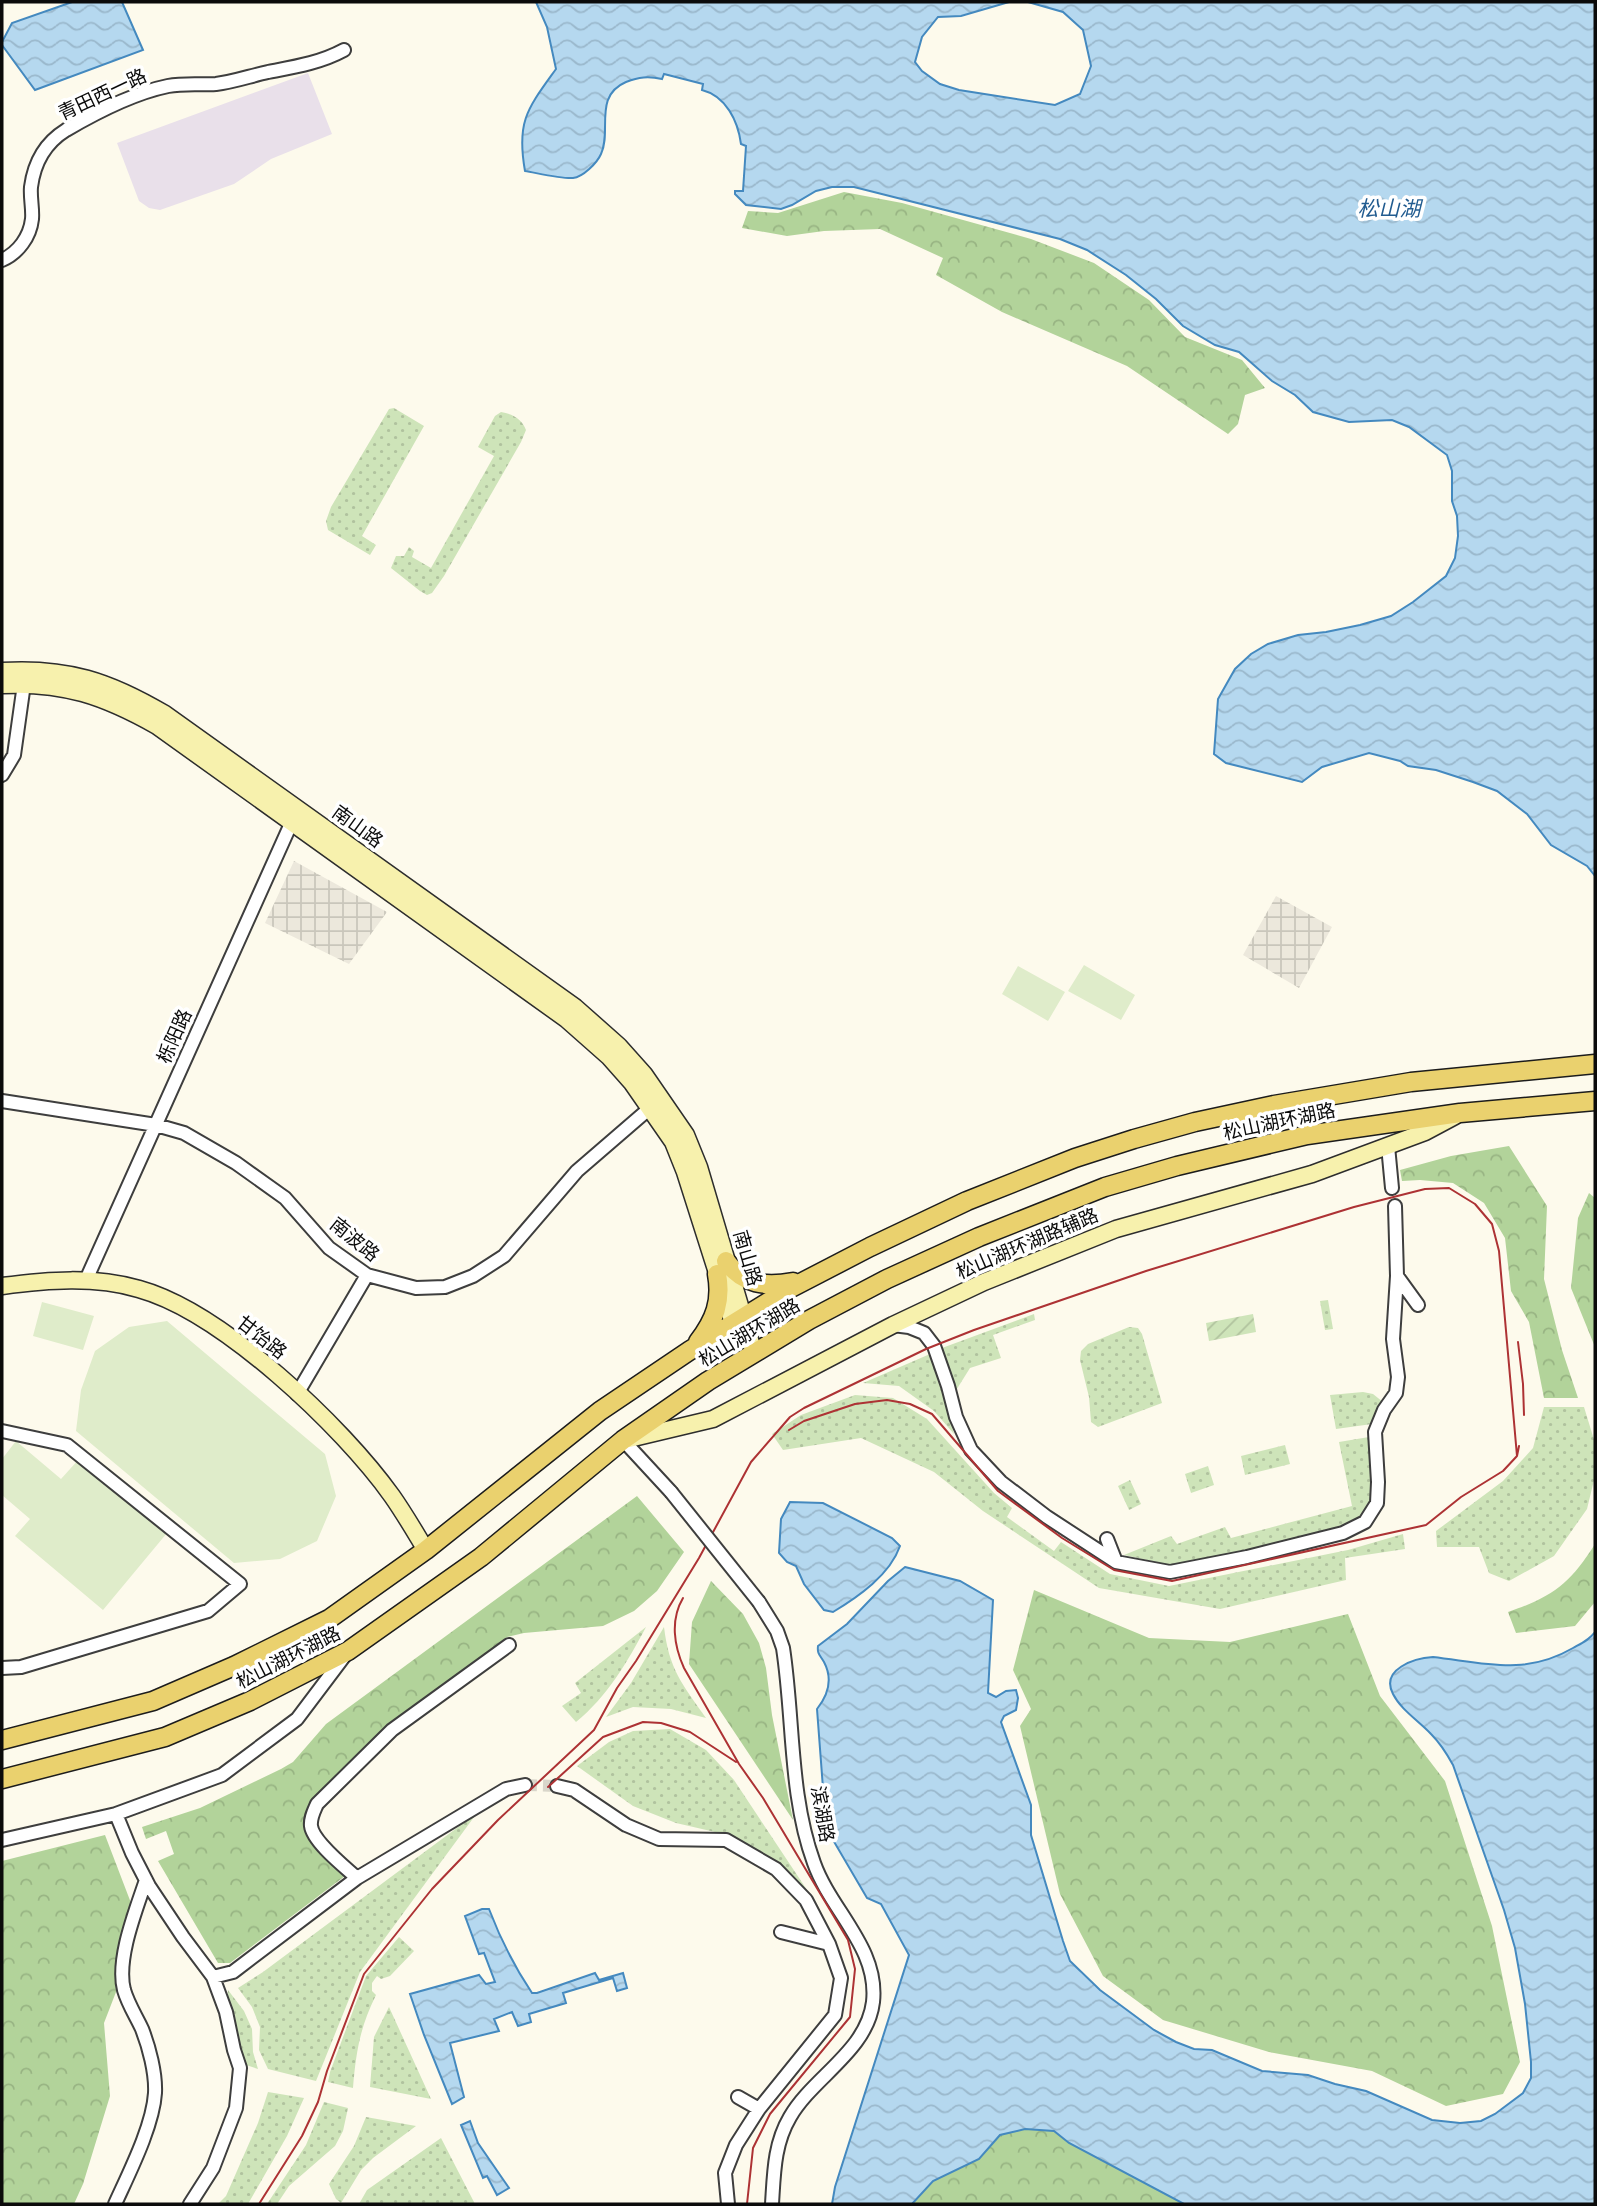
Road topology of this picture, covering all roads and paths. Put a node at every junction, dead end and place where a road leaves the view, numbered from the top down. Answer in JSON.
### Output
{"nodes":[{"id":1,"x":344,"y":50,"type":"dead end"},
{"id":2,"x":2,"y":260,"type":"edge"},
{"id":3,"x":2,"y":671,"type":"edge"},
{"id":4,"x":24,"y":684,"type":"junction"},
{"id":5,"x":2,"y":685,"type":"edge"},
{"id":6,"x":2,"y":775,"type":"edge"},
{"id":7,"x":295,"y":816,"type":"junction"},
{"id":8,"x":1595,"y":1064,"type":"edge"},
{"id":9,"x":2,"y":1101,"type":"edge"},
{"id":10,"x":1595,"y":1101,"type":"edge"},
{"id":11,"x":650,"y":1108,"type":"junction"},
{"id":12,"x":1460,"y":1113,"type":"junction"},
{"id":13,"x":156,"y":1125,"type":"junction"},
{"id":14,"x":1388,"y":1146,"type":"junction"},
{"id":15,"x":1392,"y":1188,"type":"dead end"},
{"id":16,"x":1395,"y":1206,"type":"dead end"},
{"id":17,"x":722,"y":1267,"type":"junction"},
{"id":18,"x":367,"y":1275,"type":"junction"},
{"id":19,"x":1397,"y":1276,"type":"junction"},
{"id":20,"x":810,"y":1278,"type":"junction"},
{"id":21,"x":86,"y":1280,"type":"junction"},
{"id":22,"x":2,"y":1286,"type":"edge"},
{"id":23,"x":1418,"y":1305,"type":"dead end"},
{"id":24,"x":738,"y":1320,"type":"junction"},
{"id":25,"x":893,"y":1325,"type":"junction"},
{"id":26,"x":690,"y":1351,"type":"junction"},
{"id":27,"x":754,"y":1353,"type":"junction"},
{"id":28,"x":297,"y":1394,"type":"junction"},
{"id":29,"x":2,"y":1431,"type":"edge"},
{"id":30,"x":623,"y":1440,"type":"junction"},
{"id":31,"x":1107,"y":1539,"type":"dead end"},
{"id":32,"x":426,"y":1549,"type":"junction"},
{"id":33,"x":1116,"y":1562,"type":"junction"},
{"id":34,"x":509,"y":1645,"type":"dead end"},
{"id":35,"x":348,"y":1651,"type":"junction"},
{"id":36,"x":2,"y":1668,"type":"edge"},
{"id":37,"x":2,"y":1740,"type":"edge"},
{"id":38,"x":2,"y":1779,"type":"edge"},
{"id":39,"x":526,"y":1785,"type":"tunnel mouth"},
{"id":40,"x":557,"y":1786,"type":"tunnel mouth"},
{"id":41,"x":116,"y":1814,"type":"junction"},
{"id":42,"x":2,"y":1840,"type":"edge"},
{"id":43,"x":357,"y":1878,"type":"junction"},
{"id":44,"x":146,"y":1880,"type":"junction"},
{"id":45,"x":781,"y":1932,"type":"dead end"},
{"id":46,"x":829,"y":1944,"type":"junction"},
{"id":47,"x":213,"y":1977,"type":"junction"},
{"id":48,"x":738,"y":2097,"type":"dead end"},
{"id":49,"x":759,"y":2109,"type":"junction"},
{"id":50,"x":116,"y":2204,"type":"edge"},
{"id":51,"x":190,"y":2204,"type":"edge"},
{"id":52,"x":729,"y":2204,"type":"edge"},
{"id":53,"x":772,"y":2204,"type":"edge"}],
"edges":[{"from":1,"to":2,"type":"street","name":"青田西一路"},
{"from":3,"to":7,"type":"main road","name":"南山路"},
{"from":4,"to":5,"type":"main road","name":"南山路"},
{"from":4,"to":6,"type":"street"},
{"from":4,"to":7,"type":"main road","name":"南山路"},
{"from":7,"to":11,"type":"main road","name":"南山路"},
{"from":7,"to":13,"type":"street","name":"栎阳路"},
{"from":7,"to":17,"type":"main road","name":"南山路"},
{"from":8,"to":20,"type":"main road","name":"松山湖环湖路"},
{"from":9,"to":13,"type":"street","name":"南波路"},
{"from":10,"to":12,"type":"main road","name":"松山湖环湖路"},
{"from":11,"to":17,"type":"main road","name":"南山路"},
{"from":11,"to":18,"type":"street","name":"南波路"},
{"from":12,"to":14,"type":"main road","name":"松山湖环湖路辅路"},
{"from":12,"to":27,"type":"main road","name":"松山湖环湖路"},
{"from":13,"to":18,"type":"street","name":"南波路"},
{"from":13,"to":21,"type":"street","name":"栎阳路"},
{"from":14,"to":15,"type":"street"},
{"from":14,"to":25,"type":"main road","name":"松山湖环湖路辅路"},
{"from":16,"to":19,"type":"street"},
{"from":17,"to":20,"type":"main road"},
{"from":17,"to":24,"type":"main road","name":"南山路"},
{"from":17,"to":26,"type":"main road"},
{"from":18,"to":28,"type":"street"},
{"from":19,"to":23,"type":"street"},
{"from":19,"to":33,"type":"street"},
{"from":20,"to":24,"type":"main road","name":"松山湖环湖路"},
{"from":21,"to":22,"type":"main road","name":"甘饴路"},
{"from":21,"to":28,"type":"main road","name":"甘饴路"},
{"from":24,"to":26,"type":"main road","name":"松山湖环湖路"},
{"from":24,"to":27,"type":"main road","name":"南山路"},
{"from":25,"to":30,"type":"main road","name":"松山湖环湖路辅路"},
{"from":25,"to":33,"type":"street"},
{"from":26,"to":32,"type":"main road","name":"松山湖环湖路"},
{"from":27,"to":30,"type":"main road","name":"松山湖环湖路"},
{"from":28,"to":32,"type":"main road","name":"甘饴路"},
{"from":29,"to":36,"type":"street"},
{"from":30,"to":35,"type":"main road","name":"松山湖环湖路"},
{"from":30,"to":53,"type":"street","name":"滨湖路","bridge":true},
{"from":31,"to":33,"type":"street"},
{"from":32,"to":37,"type":"main road","name":"松山湖环湖路"},
{"from":34,"to":43,"type":"street"},
{"from":35,"to":38,"type":"main road","name":"松山湖环湖路"},
{"from":35,"to":41,"type":"street"},
{"from":39,"to":43,"type":"street"},
{"from":40,"to":46,"type":"street"},
{"from":41,"to":42,"type":"street"},
{"from":41,"to":44,"type":"street"},
{"from":43,"to":47,"type":"street"},
{"from":44,"to":47,"type":"street"},
{"from":44,"to":50,"type":"street"},
{"from":45,"to":46,"type":"street"},
{"from":46,"to":49,"type":"street"},
{"from":47,"to":51,"type":"street"},
{"from":48,"to":49,"type":"street"},
{"from":49,"to":52,"type":"street"}]}
